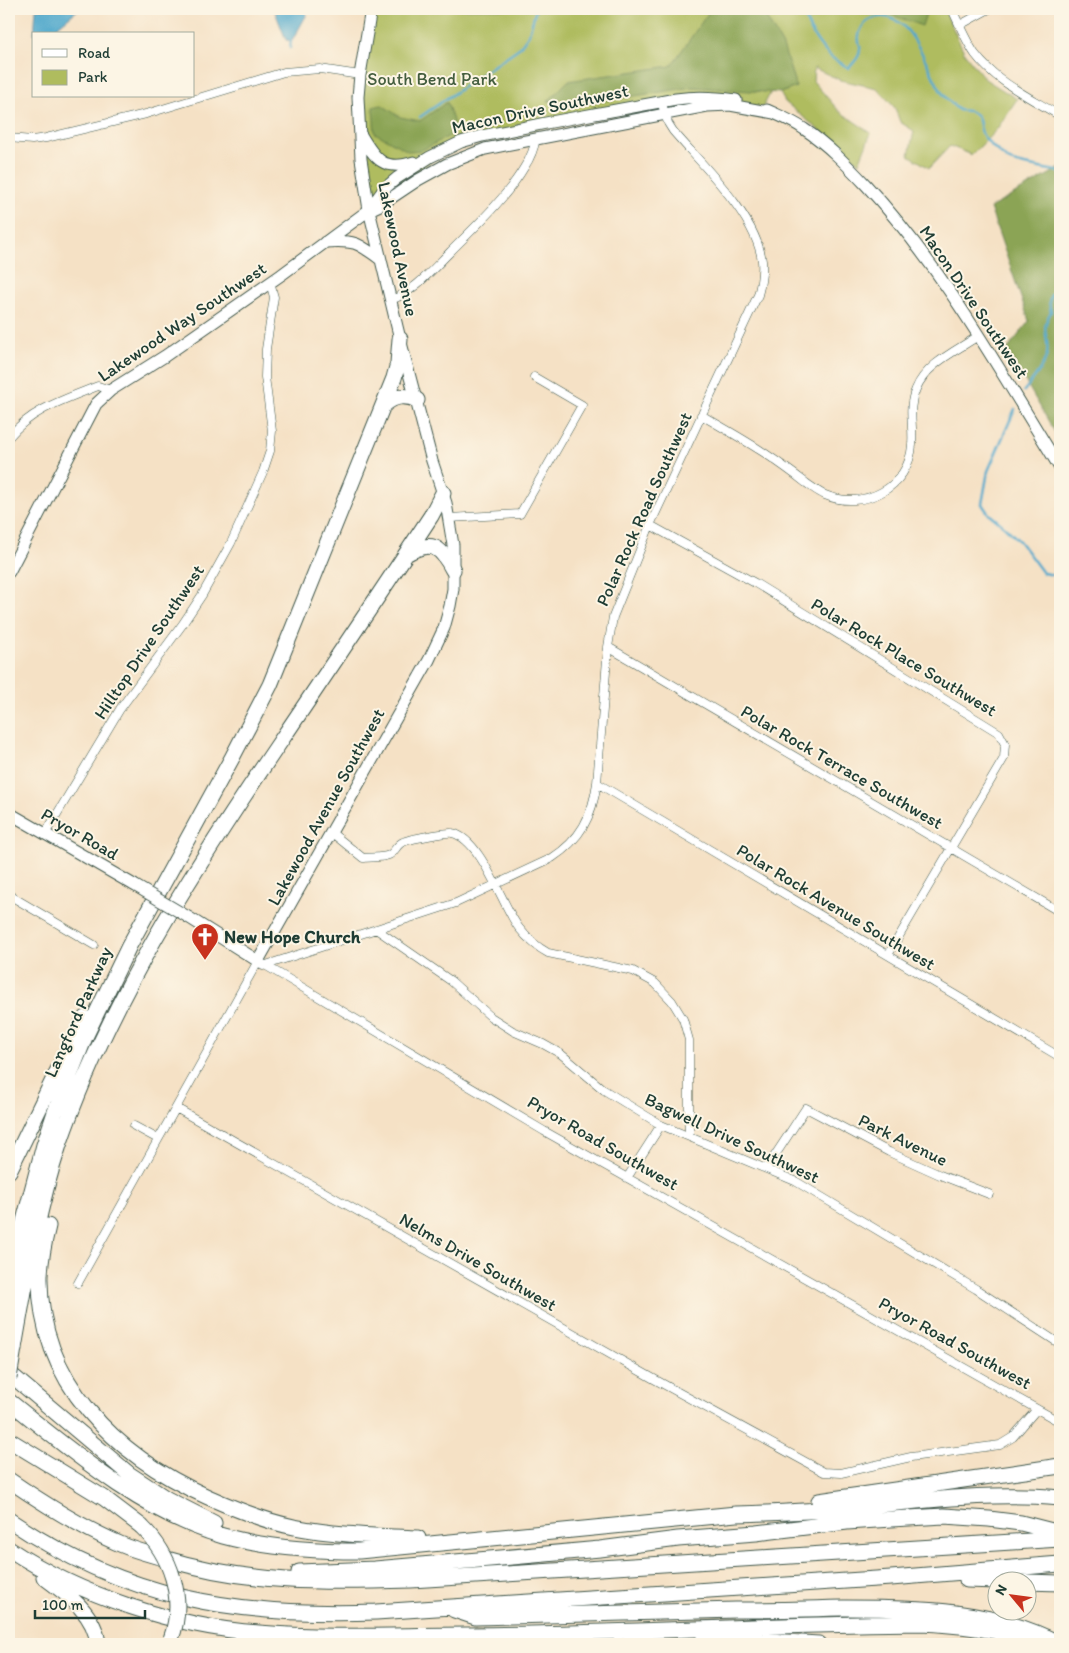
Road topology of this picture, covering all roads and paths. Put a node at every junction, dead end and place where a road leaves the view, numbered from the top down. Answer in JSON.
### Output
{"nodes":[{"id":1,"x":371,"y":9,"type":"edge"},
{"id":2,"x":952,"y":9,"type":"edge"},
{"id":3,"x":989,"y":9,"type":"edge"},
{"id":4,"x":960,"y":25,"type":"junction"},
{"id":5,"x":360,"y":75,"type":"junction"},
{"id":6,"x":661,"y":102,"type":"junction"},
{"id":7,"x":774,"y":113,"type":"junction"},
{"id":8,"x":665,"y":114,"type":"junction"},
{"id":9,"x":1060,"y":116,"type":"edge"},
{"id":10,"x":359,"y":131,"type":"junction"},
{"id":11,"x":9,"y":138,"type":"edge"},
{"id":12,"x":536,"y":138,"type":"junction"},
{"id":13,"x":430,"y":157,"type":"junction"},
{"id":14,"x":369,"y":210,"type":"junction"},
{"id":15,"x":325,"y":242,"type":"junction"},
{"id":16,"x":380,"y":259,"type":"junction"},
{"id":17,"x":270,"y":283,"type":"junction"},
{"id":18,"x":391,"y":300,"type":"junction"},
{"id":19,"x":978,"y":336,"type":"junction"},
{"id":20,"x":400,"y":339,"type":"junction"},
{"id":21,"x":534,"y":377,"type":"dead end"},
{"id":22,"x":111,"y":390,"type":"junction"},
{"id":23,"x":417,"y":400,"type":"junction"},
{"id":24,"x":383,"y":406,"type":"junction"},
{"id":25,"x":701,"y":414,"type":"junction"},
{"id":26,"x":9,"y":436,"type":"edge"},
{"id":27,"x":1060,"y":468,"type":"edge"},
{"id":28,"x":443,"y":493,"type":"junction"},
{"id":29,"x":450,"y":518,"type":"junction"},
{"id":30,"x":650,"y":524,"type":"junction"},
{"id":31,"x":406,"y":554,"type":"junction"},
{"id":32,"x":454,"y":570,"type":"junction"},
{"id":33,"x":9,"y":572,"type":"edge"},
{"id":34,"x":608,"y":647,"type":"junction"},
{"id":35,"x":597,"y":783,"type":"junction"},
{"id":36,"x":9,"y":813,"type":"edge"},
{"id":37,"x":45,"y":834,"type":"junction"},
{"id":38,"x":332,"y":834,"type":"junction"},
{"id":39,"x":951,"y":848,"type":"junction"},
{"id":40,"x":496,"y":884,"type":"junction"},
{"id":41,"x":134,"y":885,"type":"joint"},
{"id":42,"x":9,"y":895,"type":"edge"},
{"id":43,"x":1060,"y":912,"type":"edge"},
{"id":44,"x":376,"y":929,"type":"junction"},
{"id":45,"x":94,"y":945,"type":"dead end"},
{"id":46,"x":129,"y":946,"type":"junction"},
{"id":47,"x":888,"y":955,"type":"junction"},
{"id":48,"x":261,"y":964,"type":"junction"},
{"id":49,"x":104,"y":1036,"type":"junction"},
{"id":50,"x":1060,"y":1057,"type":"edge"},
{"id":51,"x":176,"y":1108,"type":"junction"},
{"id":52,"x":661,"y":1125,"type":"junction"},
{"id":53,"x":134,"y":1126,"type":"dead end"},
{"id":54,"x":688,"y":1136,"type":"junction"},
{"id":55,"x":158,"y":1139,"type":"junction"},
{"id":56,"x":766,"y":1169,"type":"junction"},
{"id":57,"x":9,"y":1171,"type":"edge"},
{"id":58,"x":627,"y":1178,"type":"junction"},
{"id":59,"x":989,"y":1194,"type":"dead end"},
{"id":60,"x":78,"y":1283,"type":"dead end"},
{"id":61,"x":9,"y":1300,"type":"edge"},
{"id":62,"x":1060,"y":1344,"type":"edge"},
{"id":63,"x":9,"y":1373,"type":"edge"},
{"id":64,"x":9,"y":1378,"type":"edge"},
{"id":65,"x":9,"y":1401,"type":"edge"},
{"id":66,"x":1037,"y":1409,"type":"junction"},
{"id":67,"x":1060,"y":1422,"type":"edge"},
{"id":68,"x":9,"y":1440,"type":"edge"},
{"id":69,"x":1060,"y":1466,"type":"edge"},
{"id":70,"x":9,"y":1480,"type":"edge"},
{"id":71,"x":1060,"y":1498,"type":"edge"},
{"id":72,"x":736,"y":1514,"type":"junction"},
{"id":73,"x":9,"y":1520,"type":"edge"},
{"id":74,"x":1060,"y":1533,"type":"edge"},
{"id":75,"x":498,"y":1538,"type":"junction"},
{"id":76,"x":1060,"y":1539,"type":"edge"},
{"id":77,"x":287,"y":1547,"type":"junction"},
{"id":78,"x":11,"y":1551,"type":"edge"},
{"id":79,"x":1060,"y":1564,"type":"edge"},
{"id":80,"x":186,"y":1565,"type":"junction"},
{"id":81,"x":891,"y":1578,"type":"junction"},
{"id":82,"x":986,"y":1581,"type":"edge"},
{"id":83,"x":1036,"y":1582,"type":"edge"},
{"id":84,"x":1060,"y":1583,"type":"edge"},
{"id":85,"x":446,"y":1608,"type":"junction"},
{"id":86,"x":615,"y":1632,"type":"junction"},
{"id":87,"x":494,"y":1634,"type":"junction"},
{"id":88,"x":1042,"y":1641,"type":"edge"},
{"id":89,"x":170,"y":1642,"type":"edge"},
{"id":90,"x":98,"y":1644,"type":"edge"},
{"id":91,"x":424,"y":1644,"type":"edge"},
{"id":92,"x":819,"y":1644,"type":"edge"},
{"id":93,"x":1060,"y":1644,"type":"edge"}],
"edges":[{"from":1,"to":5,"type":"street","name":"Lakewood Avenue"},
{"from":2,"to":4,"type":"street"},
{"from":3,"to":4,"type":"street"},
{"from":4,"to":9,"type":"street"},
{"from":5,"to":10,"type":"street","name":"Lakewood Avenue"},
{"from":5,"to":11,"type":"street"},
{"from":6,"to":7,"type":"street","name":"Macon Drive Southwest"},
{"from":6,"to":8,"type":"street","name":"Polar Rock Road Southwest"},
{"from":6,"to":13,"type":"street","name":"Macon Drive Southwest"},
{"from":7,"to":8,"type":"street","name":"Macon Drive Southwest"},
{"from":7,"to":19,"type":"street","name":"Macon Drive Southwest"},
{"from":8,"to":12,"type":"street","name":"Macon Drive Southwest"},
{"from":8,"to":25,"type":"street","name":"Polar Rock Road Southwest"},
{"from":10,"to":13,"type":"street"},
{"from":10,"to":14,"type":"street","name":"Lakewood Avenue"},
{"from":12,"to":14,"type":"street","name":"Macon Drive Southwest"},
{"from":12,"to":18,"type":"street"},
{"from":13,"to":14,"type":"street","name":"Macon Drive Southwest"},
{"from":14,"to":15,"type":"street","name":"Lakewood Way Southwest"},
{"from":14,"to":16,"type":"street","name":"Lakewood Avenue"},
{"from":15,"to":16,"type":"street"},
{"from":15,"to":17,"type":"street","name":"Lakewood Way Southwest"},
{"from":16,"to":18,"type":"street","name":"Lakewood Avenue"},
{"from":17,"to":22,"type":"street","name":"Lakewood Way Southwest"},
{"from":17,"to":37,"type":"street","name":"Hilltop Drive Southwest"},
{"from":18,"to":20,"type":"street","name":"Lakewood Avenue"},
{"from":19,"to":25,"type":"street"},
{"from":19,"to":27,"type":"street","name":"Macon Drive Southwest"},
{"from":20,"to":23,"type":"street","name":"Lakewood Avenue"},
{"from":20,"to":24,"type":"highway","name":"Langford Parkway"},
{"from":21,"to":29,"type":"street"},
{"from":22,"to":26,"type":"street"},
{"from":22,"to":33,"type":"street","name":"Lakewood Way Southwest"},
{"from":23,"to":24,"type":"highway"},
{"from":23,"to":28,"type":"street","name":"Lakewood Avenue"},
{"from":24,"to":46,"type":"highway","name":"Langford Parkway"},
{"from":25,"to":30,"type":"street","name":"Polar Rock Road Southwest"},
{"from":28,"to":29,"type":"street","name":"Lakewood Avenue Southwest"},
{"from":28,"to":31,"type":"highway","name":"Langford Parkway"},
{"from":29,"to":32,"type":"street","name":"Lakewood Avenue Southwest"},
{"from":30,"to":34,"type":"street","name":"Polar Rock Road Southwest"},
{"from":30,"to":39,"type":"street","name":"Polar Rock Place Southwest"},
{"from":31,"to":32,"type":"highway"},
{"from":31,"to":49,"type":"highway","name":"Langford Parkway"},
{"from":32,"to":38,"type":"street","name":"Lakewood Avenue Southwest"},
{"from":34,"to":35,"type":"street","name":"Polar Rock Road Southwest"},
{"from":34,"to":39,"type":"street","name":"Polar Rock Terrace Southwest"},
{"from":35,"to":40,"type":"street","name":"Polar Rock Road Southwest"},
{"from":35,"to":47,"type":"street","name":"Polar Rock Avenue Southwest"},
{"from":36,"to":37,"type":"street","name":"Pryor Road"},
{"from":37,"to":41,"type":"street","name":"Pryor Road"},
{"from":38,"to":40,"type":"street"},
{"from":38,"to":48,"type":"street","name":"Lakewood Avenue Southwest"},
{"from":39,"to":43,"type":"street","name":"Polar Rock Terrace Southwest"},
{"from":39,"to":47,"type":"street","name":"Polar Rock Place Southwest"},
{"from":40,"to":44,"type":"street","name":"Polar Rock Road Southwest"},
{"from":40,"to":54,"type":"street"},
{"from":41,"to":48,"type":"street","name":"Pryor Road Southwest","bridge":true},
{"from":42,"to":45,"type":"street"},
{"from":44,"to":48,"type":"street","name":"Polar Rock Road Southwest"},
{"from":44,"to":52,"type":"street","name":"Bagwell Drive Southwest"},
{"from":46,"to":57,"type":"highway"},
{"from":46,"to":61,"type":"highway","name":"Langford Parkway"},
{"from":47,"to":50,"type":"street","name":"Polar Rock Avenue Southwest"},
{"from":48,"to":51,"type":"street","name":"Lakewood Avenue Southwest"},
{"from":48,"to":58,"type":"street","name":"Pryor Road Southwest"},
{"from":49,"to":64,"type":"highway","name":"Langford Parkway","bridge":true},
{"from":49,"to":75,"type":"highway"},
{"from":51,"to":55,"type":"street","name":"Lakewood Avenue Southwest"},
{"from":51,"to":66,"type":"street","name":"Nelms Drive Southwest"},
{"from":52,"to":54,"type":"street","name":"Bagwell Drive Southwest"},
{"from":52,"to":58,"type":"street"},
{"from":53,"to":55,"type":"street"},
{"from":54,"to":56,"type":"street","name":"Bagwell Drive Southwest"},
{"from":55,"to":60,"type":"street","name":"Lakewood Avenue Southwest"},
{"from":56,"to":59,"type":"street","name":"Park Avenue"},
{"from":56,"to":62,"type":"street","name":"Bagwell Drive Southwest"},
{"from":58,"to":66,"type":"street","name":"Pryor Road Southwest"},
{"from":63,"to":77,"type":"highway"},
{"from":65,"to":77,"type":"highway"},
{"from":66,"to":67,"type":"street","name":"Pryor Road Southwest"},
{"from":68,"to":89,"type":"highway","bridge":true},
{"from":69,"to":72,"type":"highway"},
{"from":70,"to":80,"type":"highway"},
{"from":71,"to":72,"type":"highway"},
{"from":72,"to":75,"type":"highway"},
{"from":73,"to":85,"type":"highway"},
{"from":74,"to":80,"type":"highway"},
{"from":75,"to":77,"type":"highway"},
{"from":76,"to":80,"type":"highway"},
{"from":78,"to":87,"type":"highway"},
{"from":78,"to":90,"type":"highway"},
{"from":79,"to":81,"type":"highway"},
{"from":81,"to":82,"type":"highway"},
{"from":81,"to":85,"type":"highway"},
{"from":83,"to":84,"type":"highway"},
{"from":85,"to":88,"type":"highway"},
{"from":86,"to":87,"type":"highway"},
{"from":86,"to":88,"type":"highway"},
{"from":86,"to":92,"type":"highway"},
{"from":87,"to":91,"type":"highway"},
{"from":88,"to":93,"type":"highway"}]}
